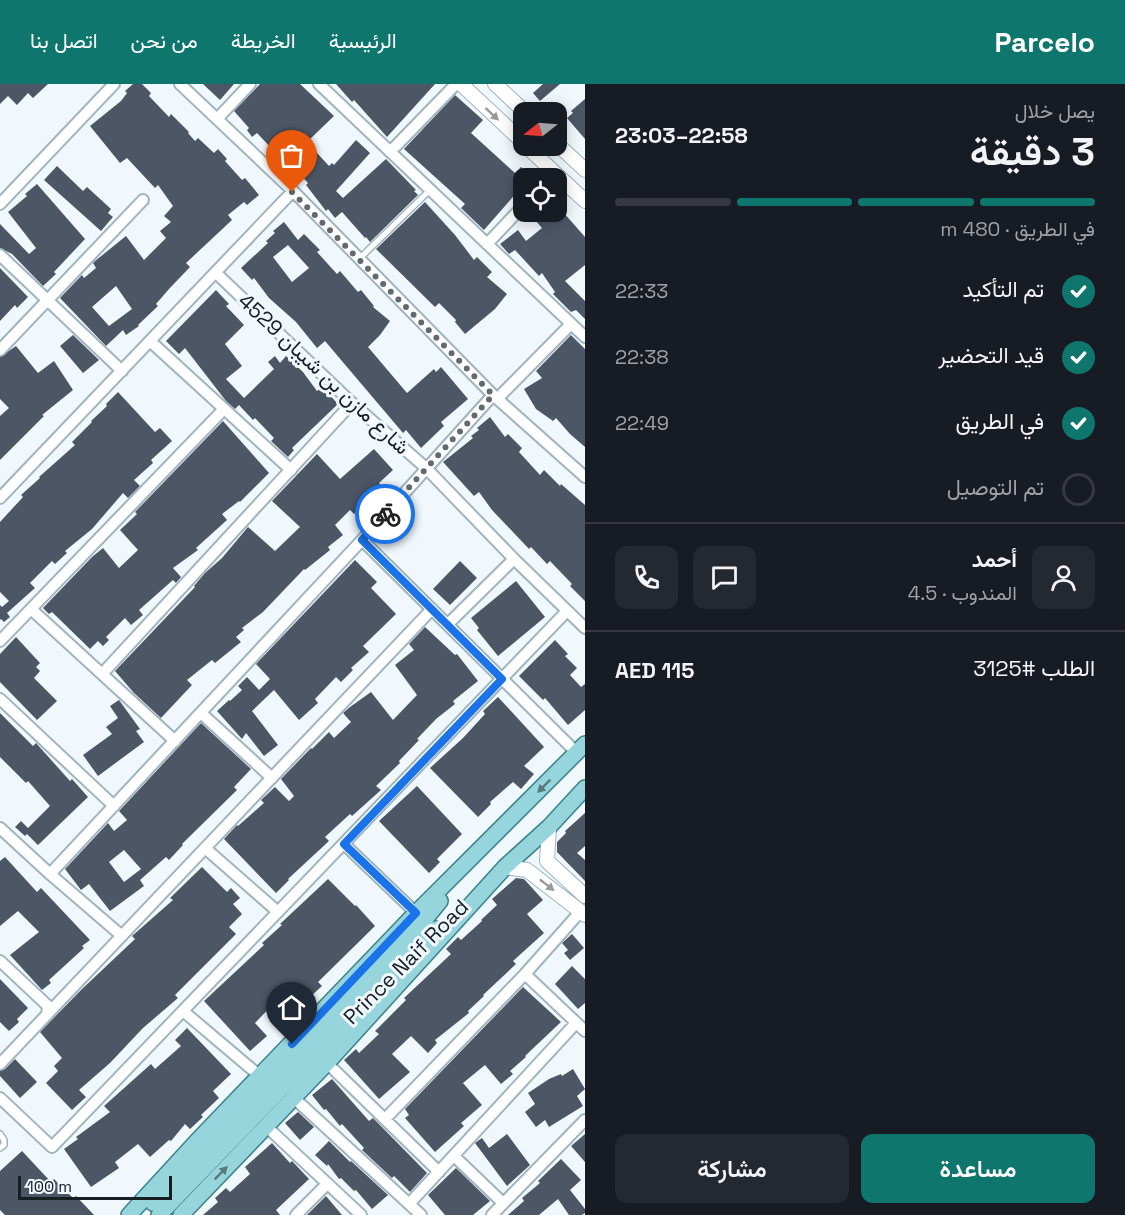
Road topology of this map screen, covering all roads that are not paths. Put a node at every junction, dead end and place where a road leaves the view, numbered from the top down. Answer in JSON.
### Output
{"nodes":[{"id":1,"x":114,"y":84,"type":"edge"},
{"id":2,"x":180,"y":84,"type":"edge"},
{"id":3,"x":250,"y":84,"type":"edge"},
{"id":4,"x":319,"y":84,"type":"edge"},
{"id":5,"x":456,"y":84,"type":"edge"},
{"id":6,"x":461,"y":84,"type":"edge"},
{"id":7,"x":495,"y":84,"type":"edge"},
{"id":8,"x":514,"y":102,"type":"edge"},
{"id":9,"x":217,"y":119,"type":"junction"},
{"id":10,"x":513,"y":133,"type":"edge"},
{"id":11,"x":390,"y":152,"type":"junction"},
{"id":12,"x":567,"y":153,"type":"edge"},
{"id":13,"x":535,"y":156,"type":"edge"},
{"id":14,"x":545,"y":168,"type":"edge"},
{"id":15,"x":585,"y":170,"type":"edge"},
{"id":16,"x":567,"y":187,"type":"edge"},
{"id":17,"x":430,"y":190,"type":"junction"},
{"id":18,"x":292,"y":192,"type":"junction"},
{"id":19,"x":144,"y":200,"type":"dead end"},
{"id":20,"x":585,"y":201,"type":"edge"},
{"id":21,"x":0,"y":204,"type":"edge"},
{"id":22,"x":513,"y":217,"type":"edge"},
{"id":23,"x":487,"y":244,"type":"junction"},
{"id":24,"x":0,"y":255,"type":"edge"},
{"id":25,"x":359,"y":259,"type":"junction"},
{"id":26,"x":216,"y":273,"type":"junction"},
{"id":27,"x":47,"y":301,"type":"junction"},
{"id":28,"x":571,"y":324,"type":"junction"},
{"id":29,"x":585,"y":337,"type":"edge"},
{"id":30,"x":150,"y":341,"type":"junction"},
{"id":31,"x":0,"y":350,"type":"edge"},
{"id":32,"x":122,"y":371,"type":"junction"},
{"id":33,"x":495,"y":397,"type":"junction"},
{"id":34,"x":352,"y":403,"type":"junction"},
{"id":35,"x":224,"y":409,"type":"junction"},
{"id":36,"x":426,"y":468,"type":"junction"},
{"id":37,"x":291,"y":470,"type":"junction"},
{"id":38,"x":585,"y":477,"type":"edge"},
{"id":39,"x":0,"y":498,"type":"edge"},
{"id":40,"x":362,"y":540,"type":"junction"},
{"id":41,"x":513,"y":559,"type":"junction"},
{"id":42,"x":31,"y":609,"type":"junction"},
{"id":43,"x":432,"y":609,"type":"junction"},
{"id":44,"x":567,"y":611,"type":"junction"},
{"id":45,"x":448,"y":624,"type":"junction"},
{"id":46,"x":585,"y":628,"type":"edge"},
{"id":47,"x":0,"y":640,"type":"edge"},
{"id":48,"x":102,"y":674,"type":"junction"},
{"id":49,"x":502,"y":679,"type":"junction"},
{"id":50,"x":0,"y":699,"type":"edge"},
{"id":51,"x":201,"y":713,"type":"junction"},
{"id":52,"x":175,"y":741,"type":"junction"},
{"id":53,"x":581,"y":748,"type":"edge"},
{"id":54,"x":272,"y":778,"type":"junction"},
{"id":55,"x":585,"y":788,"type":"edge"},
{"id":56,"x":114,"y":806,"type":"junction"},
{"id":57,"x":549,"y":827,"type":"junction"},
{"id":58,"x":0,"y":828,"type":"edge"},
{"id":59,"x":491,"y":838,"type":"junction"},
{"id":60,"x":344,"y":844,"type":"junction"},
{"id":61,"x":206,"y":848,"type":"junction"},
{"id":62,"x":505,"y":867,"type":"junction"},
{"id":63,"x":50,"y":874,"type":"junction"},
{"id":64,"x":585,"y":896,"type":"edge"},
{"id":65,"x":278,"y":912,"type":"junction"},
{"id":66,"x":416,"y":913,"type":"junction"},
{"id":67,"x":583,"y":913,"type":"edge"},
{"id":68,"x":122,"y":936,"type":"junction"},
{"id":69,"x":0,"y":960,"type":"edge"},
{"id":70,"x":525,"y":974,"type":"junction"},
{"id":71,"x":183,"y":1011,"type":"junction"},
{"id":72,"x":47,"y":1015,"type":"junction"},
{"id":73,"x":576,"y":1023,"type":"junction"},
{"id":74,"x":585,"y":1031,"type":"edge"},
{"id":75,"x":327,"y":1063,"type":"junction"},
{"id":76,"x":0,"y":1064,"type":"edge"},
{"id":77,"x":268,"y":1086,"type":"junction"},
{"id":78,"x":0,"y":1098,"type":"edge"},
{"id":79,"x":294,"y":1098,"type":"junction"},
{"id":80,"x":385,"y":1119,"type":"junction"},
{"id":81,"x":585,"y":1120,"type":"edge"},
{"id":82,"x":267,"y":1127,"type":"junction"},
{"id":83,"x":0,"y":1134,"type":"edge"},
{"id":84,"x":0,"y":1148,"type":"edge"},
{"id":85,"x":454,"y":1156,"type":"junction"},
{"id":86,"x":439,"y":1172,"type":"junction"},
{"id":87,"x":327,"y":1184,"type":"junction"},
{"id":88,"x":503,"y":1203,"type":"junction"},
{"id":89,"x":409,"y":1204,"type":"junction"},
{"id":90,"x":129,"y":1215,"type":"edge"},
{"id":91,"x":142,"y":1215,"type":"edge"},
{"id":92,"x":159,"y":1215,"type":"edge"},
{"id":93,"x":181,"y":1215,"type":"edge"},
{"id":94,"x":296,"y":1215,"type":"edge"},
{"id":95,"x":361,"y":1215,"type":"edge"},
{"id":96,"x":421,"y":1215,"type":"edge"},
{"id":97,"x":492,"y":1215,"type":"edge"}],
"edges":[{"from":1,"to":21,"type":"street"},
{"from":2,"to":9,"type":"street"},
{"from":3,"to":9,"type":"street"},
{"from":4,"to":11,"type":"street"},
{"from":5,"to":11,"type":"street"},
{"from":6,"to":10,"type":"street","one_way":true},
{"from":7,"to":8,"type":"street"},
{"from":9,"to":18,"type":"street"},
{"from":11,"to":17,"type":"street"},
{"from":12,"to":15,"type":"street"},
{"from":13,"to":14,"type":"street"},
{"from":16,"to":20,"type":"street"},
{"from":17,"to":23,"type":"street"},
{"from":17,"to":25,"type":"lane"},
{"from":18,"to":25,"type":"street"},
{"from":18,"to":26,"type":"street"},
{"from":19,"to":27,"type":"street"},
{"from":22,"to":23,"type":"street"},
{"from":23,"to":28,"type":"street"},
{"from":24,"to":27,"type":"street"},
{"from":25,"to":33,"type":"street"},
{"from":26,"to":30,"type":"street"},
{"from":26,"to":34,"type":"street","name":"شارع مازن بن شيبان 4529"},
{"from":27,"to":31,"type":"street"},
{"from":27,"to":32,"type":"street"},
{"from":28,"to":29,"type":"street"},
{"from":28,"to":33,"type":"street"},
{"from":30,"to":32,"type":"street"},
{"from":30,"to":35,"type":"street"},
{"from":32,"to":39,"type":"street"},
{"from":33,"to":36,"type":"street"},
{"from":33,"to":38,"type":"street"},
{"from":34,"to":36,"type":"street","name":"شارع مازن بن شيبان 4529"},
{"from":34,"to":37,"type":"street"},
{"from":35,"to":37,"type":"street"},
{"from":35,"to":42,"type":"street"},
{"from":36,"to":40,"type":"street"},
{"from":36,"to":41,"type":"street","name":"شارع مازن بن شيبان 4529"},
{"from":37,"to":48,"type":"street"},
{"from":40,"to":43,"type":"street"},
{"from":40,"to":51,"type":"street"},
{"from":41,"to":44,"type":"street","name":"شارع مازن بن شيبان 4529"},
{"from":41,"to":45,"type":"street"},
{"from":42,"to":47,"type":"street"},
{"from":42,"to":48,"type":"street"},
{"from":43,"to":45,"type":"street"},
{"from":43,"to":54,"type":"street"},
{"from":44,"to":46,"type":"street","name":"شارع مازن بن شيبان 4529"},
{"from":44,"to":49,"type":"street"},
{"from":45,"to":49,"type":"street"},
{"from":48,"to":52,"type":"street"},
{"from":49,"to":53,"type":"street"},
{"from":49,"to":60,"type":"street"},
{"from":50,"to":56,"type":"street"},
{"from":51,"to":52,"type":"street"},
{"from":51,"to":54,"type":"street"},
{"from":52,"to":56,"type":"street"},
{"from":53,"to":59,"type":"main road","name":"Prince Naif Road","one_way":true},
{"from":54,"to":61,"type":"street"},
{"from":55,"to":57,"type":"main road","name":"Prince Naif Road"},
{"from":56,"to":63,"type":"street"},
{"from":57,"to":62,"type":"main road","name":"Prince Naif Road"},
{"from":57,"to":64,"type":"street"},
{"from":58,"to":63,"type":"street"},
{"from":59,"to":66,"type":"main road","name":"Prince Naif Road"},
{"from":59,"to":77,"type":"main road","name":"Prince Naif Road"},
{"from":60,"to":65,"type":"street"},
{"from":60,"to":66,"type":"street"},
{"from":61,"to":65,"type":"street"},
{"from":61,"to":68,"type":"street"},
{"from":62,"to":67,"type":"street","one_way":true},
{"from":62,"to":75,"type":"main road","name":"Prince Naif Road"},
{"from":62,"to":77,"type":"main road","name":"Prince Naif Road"},
{"from":63,"to":68,"type":"street"},
{"from":65,"to":71,"type":"street"},
{"from":66,"to":77,"type":"main road","name":"Prince Naif Road"},
{"from":67,"to":70,"type":"street"},
{"from":68,"to":72,"type":"street"},
{"from":69,"to":72,"type":"street"},
{"from":70,"to":73,"type":"street"},
{"from":70,"to":80,"type":"street"},
{"from":71,"to":77,"type":"street"},
{"from":71,"to":78,"type":"street"},
{"from":72,"to":76,"type":"street"},
{"from":73,"to":74,"type":"street"},
{"from":73,"to":85,"type":"street"},
{"from":75,"to":79,"type":"main road","name":"Prince Naif Road"},
{"from":75,"to":80,"type":"street"},
{"from":77,"to":90,"type":"main road","name":"Prince Naif Road"},
{"from":77,"to":91,"type":"main road","name":"Prince Naif Road"},
{"from":77,"to":92,"type":"main road","name":"Prince Naif Road"},
{"from":79,"to":82,"type":"main road","name":"Prince Naif Road"},
{"from":79,"to":89,"type":"street"},
{"from":80,"to":86,"type":"street"},
{"from":81,"to":88,"type":"street"},
{"from":82,"to":87,"type":"street"},
{"from":93,"to":82,"type":"main road","name":"Prince Naif Road","one_way":true},
{"from":83,"to":84,"type":"lane"},
{"from":85,"to":86,"type":"street"},
{"from":85,"to":88,"type":"street"},
{"from":86,"to":89,"type":"street"},
{"from":87,"to":94,"type":"street"},
{"from":87,"to":95,"type":"street"},
{"from":88,"to":97,"type":"street"},
{"from":89,"to":96,"type":"street"}]}
